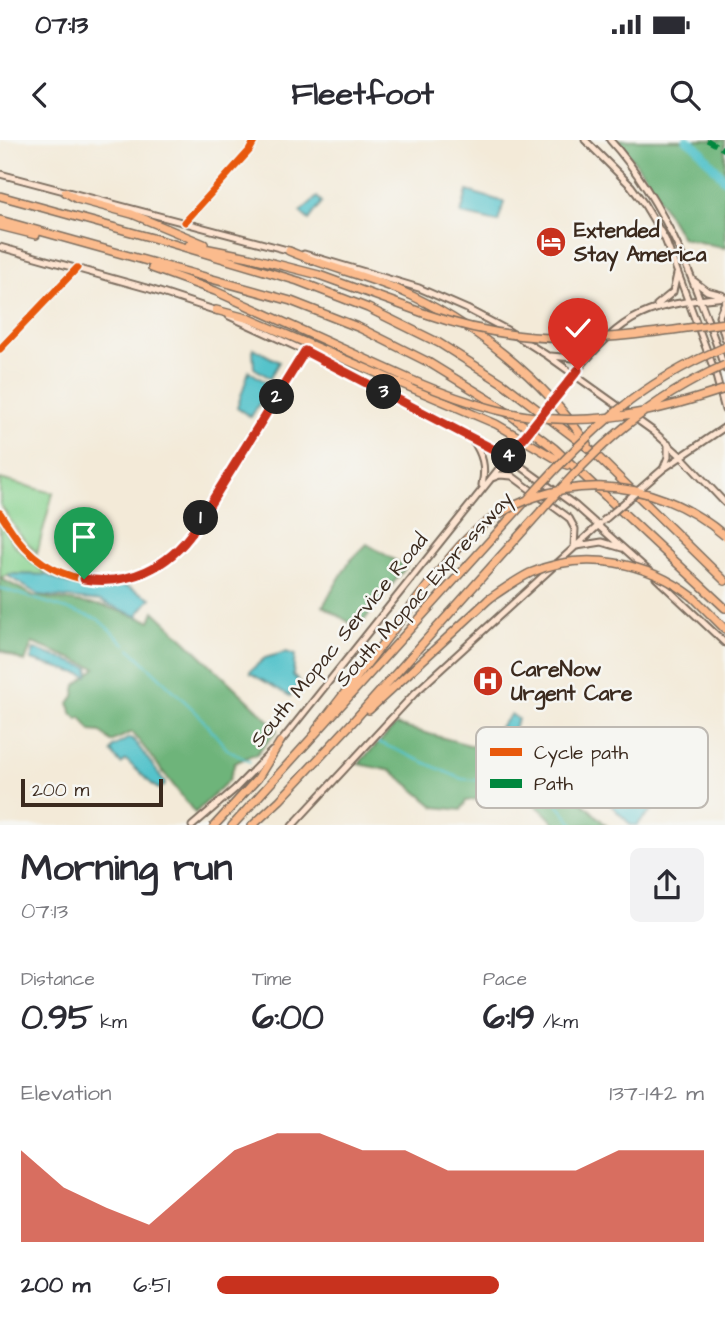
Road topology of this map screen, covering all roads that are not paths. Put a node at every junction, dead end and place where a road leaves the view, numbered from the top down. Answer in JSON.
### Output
{"nodes":[{"id":1,"x":255,"y":140,"type":"edge"},
{"id":2,"x":585,"y":140,"type":"edge"},
{"id":3,"x":610,"y":140,"type":"edge"},
{"id":4,"x":0,"y":174,"type":"edge"},
{"id":5,"x":65,"y":192,"type":"junction"},
{"id":6,"x":0,"y":196,"type":"edge"},
{"id":7,"x":0,"y":220,"type":"edge"},
{"id":8,"x":185,"y":222,"type":"junction"},
{"id":9,"x":0,"y":226,"type":"edge"},
{"id":10,"x":160,"y":240,"type":"junction"},
{"id":11,"x":0,"y":247,"type":"edge"},
{"id":12,"x":289,"y":251,"type":"junction"},
{"id":13,"x":228,"y":252,"type":"junction"},
{"id":14,"x":167,"y":267,"type":"junction"},
{"id":15,"x":77,"y":268,"type":"junction"},
{"id":16,"x":677,"y":271,"type":"junction"},
{"id":17,"x":177,"y":275,"type":"junction"},
{"id":18,"x":690,"y":276,"type":"junction"},
{"id":19,"x":725,"y":296,"type":"edge"},
{"id":20,"x":699,"y":299,"type":"junction"},
{"id":21,"x":690,"y":300,"type":"junction"},
{"id":22,"x":725,"y":302,"type":"edge"},
{"id":23,"x":651,"y":309,"type":"junction"},
{"id":24,"x":216,"y":310,"type":"junction"},
{"id":25,"x":725,"y":323,"type":"edge"},
{"id":26,"x":725,"y":338,"type":"edge"},
{"id":27,"x":725,"y":348,"type":"edge"},
{"id":28,"x":0,"y":349,"type":"edge"},
{"id":29,"x":594,"y":350,"type":"junction"},
{"id":30,"x":305,"y":351,"type":"junction"},
{"id":31,"x":548,"y":356,"type":"junction"},
{"id":32,"x":725,"y":367,"type":"edge"},
{"id":33,"x":574,"y":374,"type":"junction"},
{"id":34,"x":725,"y":389,"type":"edge"},
{"id":35,"x":725,"y":410,"type":"edge"},
{"id":36,"x":725,"y":427,"type":"edge"},
{"id":37,"x":470,"y":437,"type":"junction"},
{"id":38,"x":668,"y":444,"type":"junction"},
{"id":39,"x":592,"y":451,"type":"junction"},
{"id":40,"x":681,"y":456,"type":"junction"},
{"id":41,"x":508,"y":457,"type":"junction"},
{"id":42,"x":663,"y":469,"type":"junction"},
{"id":43,"x":582,"y":475,"type":"junction"},
{"id":44,"x":489,"y":478,"type":"junction"},
{"id":45,"x":482,"y":487,"type":"junction"},
{"id":46,"x":725,"y":503,"type":"edge"},
{"id":47,"x":0,"y":513,"type":"edge"},
{"id":48,"x":601,"y":523,"type":"junction"},
{"id":49,"x":725,"y":536,"type":"edge"},
{"id":50,"x":574,"y":547,"type":"junction"},
{"id":51,"x":627,"y":550,"type":"junction"},
{"id":52,"x":725,"y":581,"type":"edge"},
{"id":53,"x":725,"y":608,"type":"edge"},
{"id":54,"x":725,"y":629,"type":"edge"},
{"id":55,"x":725,"y":643,"type":"edge"},
{"id":56,"x":349,"y":726,"type":"junction"},
{"id":57,"x":280,"y":742,"type":"junction"},
{"id":58,"x":304,"y":748,"type":"junction"},
{"id":59,"x":192,"y":825,"type":"edge"},
{"id":60,"x":214,"y":825,"type":"edge"},
{"id":61,"x":232,"y":825,"type":"edge"},
{"id":62,"x":252,"y":825,"type":"edge"},
{"id":63,"x":292,"y":825,"type":"edge"}],
"edges":[{"from":1,"to":8,"type":"street"},
{"from":2,"to":16,"type":"main road"},
{"from":3,"to":18,"type":"main road"},
{"from":4,"to":5,"type":"main road"},
{"from":5,"to":8,"type":"main road"},
{"from":5,"to":13,"type":"highway"},
{"from":6,"to":10,"type":"highway"},
{"from":7,"to":14,"type":"highway"},
{"from":8,"to":12,"type":"main road"},
{"from":9,"to":17,"type":"highway"},
{"from":10,"to":13,"type":"highway"},
{"from":10,"to":39,"type":"highway"},
{"from":11,"to":15,"type":"main road"},
{"from":12,"to":31,"type":"main road"},
{"from":12,"to":39,"type":"highway"},
{"from":13,"to":25,"type":"highway","bridge":true},
{"from":14,"to":17,"type":"highway"},
{"from":14,"to":43,"type":"highway"},
{"from":15,"to":24,"type":"main road"},
{"from":15,"to":28,"type":"street"},
{"from":16,"to":21,"type":"main road"},
{"from":16,"to":23,"type":"main road"},
{"from":17,"to":34,"type":"highway","bridge":true},
{"from":18,"to":19,"type":"main road"},
{"from":18,"to":20,"type":"main road"},
{"from":19,"to":20,"type":"main road","name":"South Mopac Service Road"},
{"from":20,"to":21,"type":"main road","name":"South Mopac Service Road"},
{"from":20,"to":32,"type":"main road"},
{"from":21,"to":23,"type":"main road","name":"South Mopac Service Road"},
{"from":21,"to":35,"type":"main road"},
{"from":22,"to":26,"type":"main road"},
{"from":23,"to":29,"type":"main road","name":"South Mopac Service Road"},
{"from":24,"to":30,"type":"main road"},
{"from":24,"to":43,"type":"highway"},
{"from":27,"to":58,"type":"highway","name":"South Mopac Expressway","bridge":true},
{"from":29,"to":31,"type":"main road"},
{"from":29,"to":33,"type":"main road","name":"South Mopac Service Road"},
{"from":30,"to":37,"type":"main road"},
{"from":30,"to":47,"type":"street"},
{"from":31,"to":33,"type":"main road"},
{"from":32,"to":56,"type":"highway","name":"South Mopac Expressway","bridge":true},
{"from":33,"to":38,"type":"main road"},
{"from":33,"to":41,"type":"main road","name":"South Mopac Service Road","bridge":true},
{"from":36,"to":40,"type":"main road"},
{"from":37,"to":41,"type":"main road"},
{"from":37,"to":45,"type":"main road"},
{"from":38,"to":40,"type":"main road"},
{"from":38,"to":42,"type":"main road"},
{"from":39,"to":52,"type":"highway"},
{"from":40,"to":42,"type":"main road"},
{"from":40,"to":46,"type":"main road"},
{"from":41,"to":44,"type":"main road","name":"South Mopac Service Road"},
{"from":41,"to":48,"type":"main road"},
{"from":42,"to":48,"type":"main road","bridge":true},
{"from":43,"to":53,"type":"highway"},
{"from":44,"to":45,"type":"main road","name":"South Mopac Service Road"},
{"from":44,"to":50,"type":"main road"},
{"from":45,"to":57,"type":"main road","name":"South Mopac Service Road"},
{"from":48,"to":50,"type":"main road"},
{"from":48,"to":51,"type":"main road"},
{"from":49,"to":58,"type":"highway","bridge":true},
{"from":50,"to":51,"type":"main road"},
{"from":50,"to":63,"type":"main road"},
{"from":51,"to":55,"type":"main road"},
{"from":54,"to":56,"type":"highway","bridge":true},
{"from":56,"to":62,"type":"highway","name":"South Mopac Expressway"},
{"from":57,"to":59,"type":"main road","name":"South Mopac Service Road"},
{"from":57,"to":60,"type":"highway"},
{"from":58,"to":61,"type":"highway","name":"South Mopac Expressway"}]}
